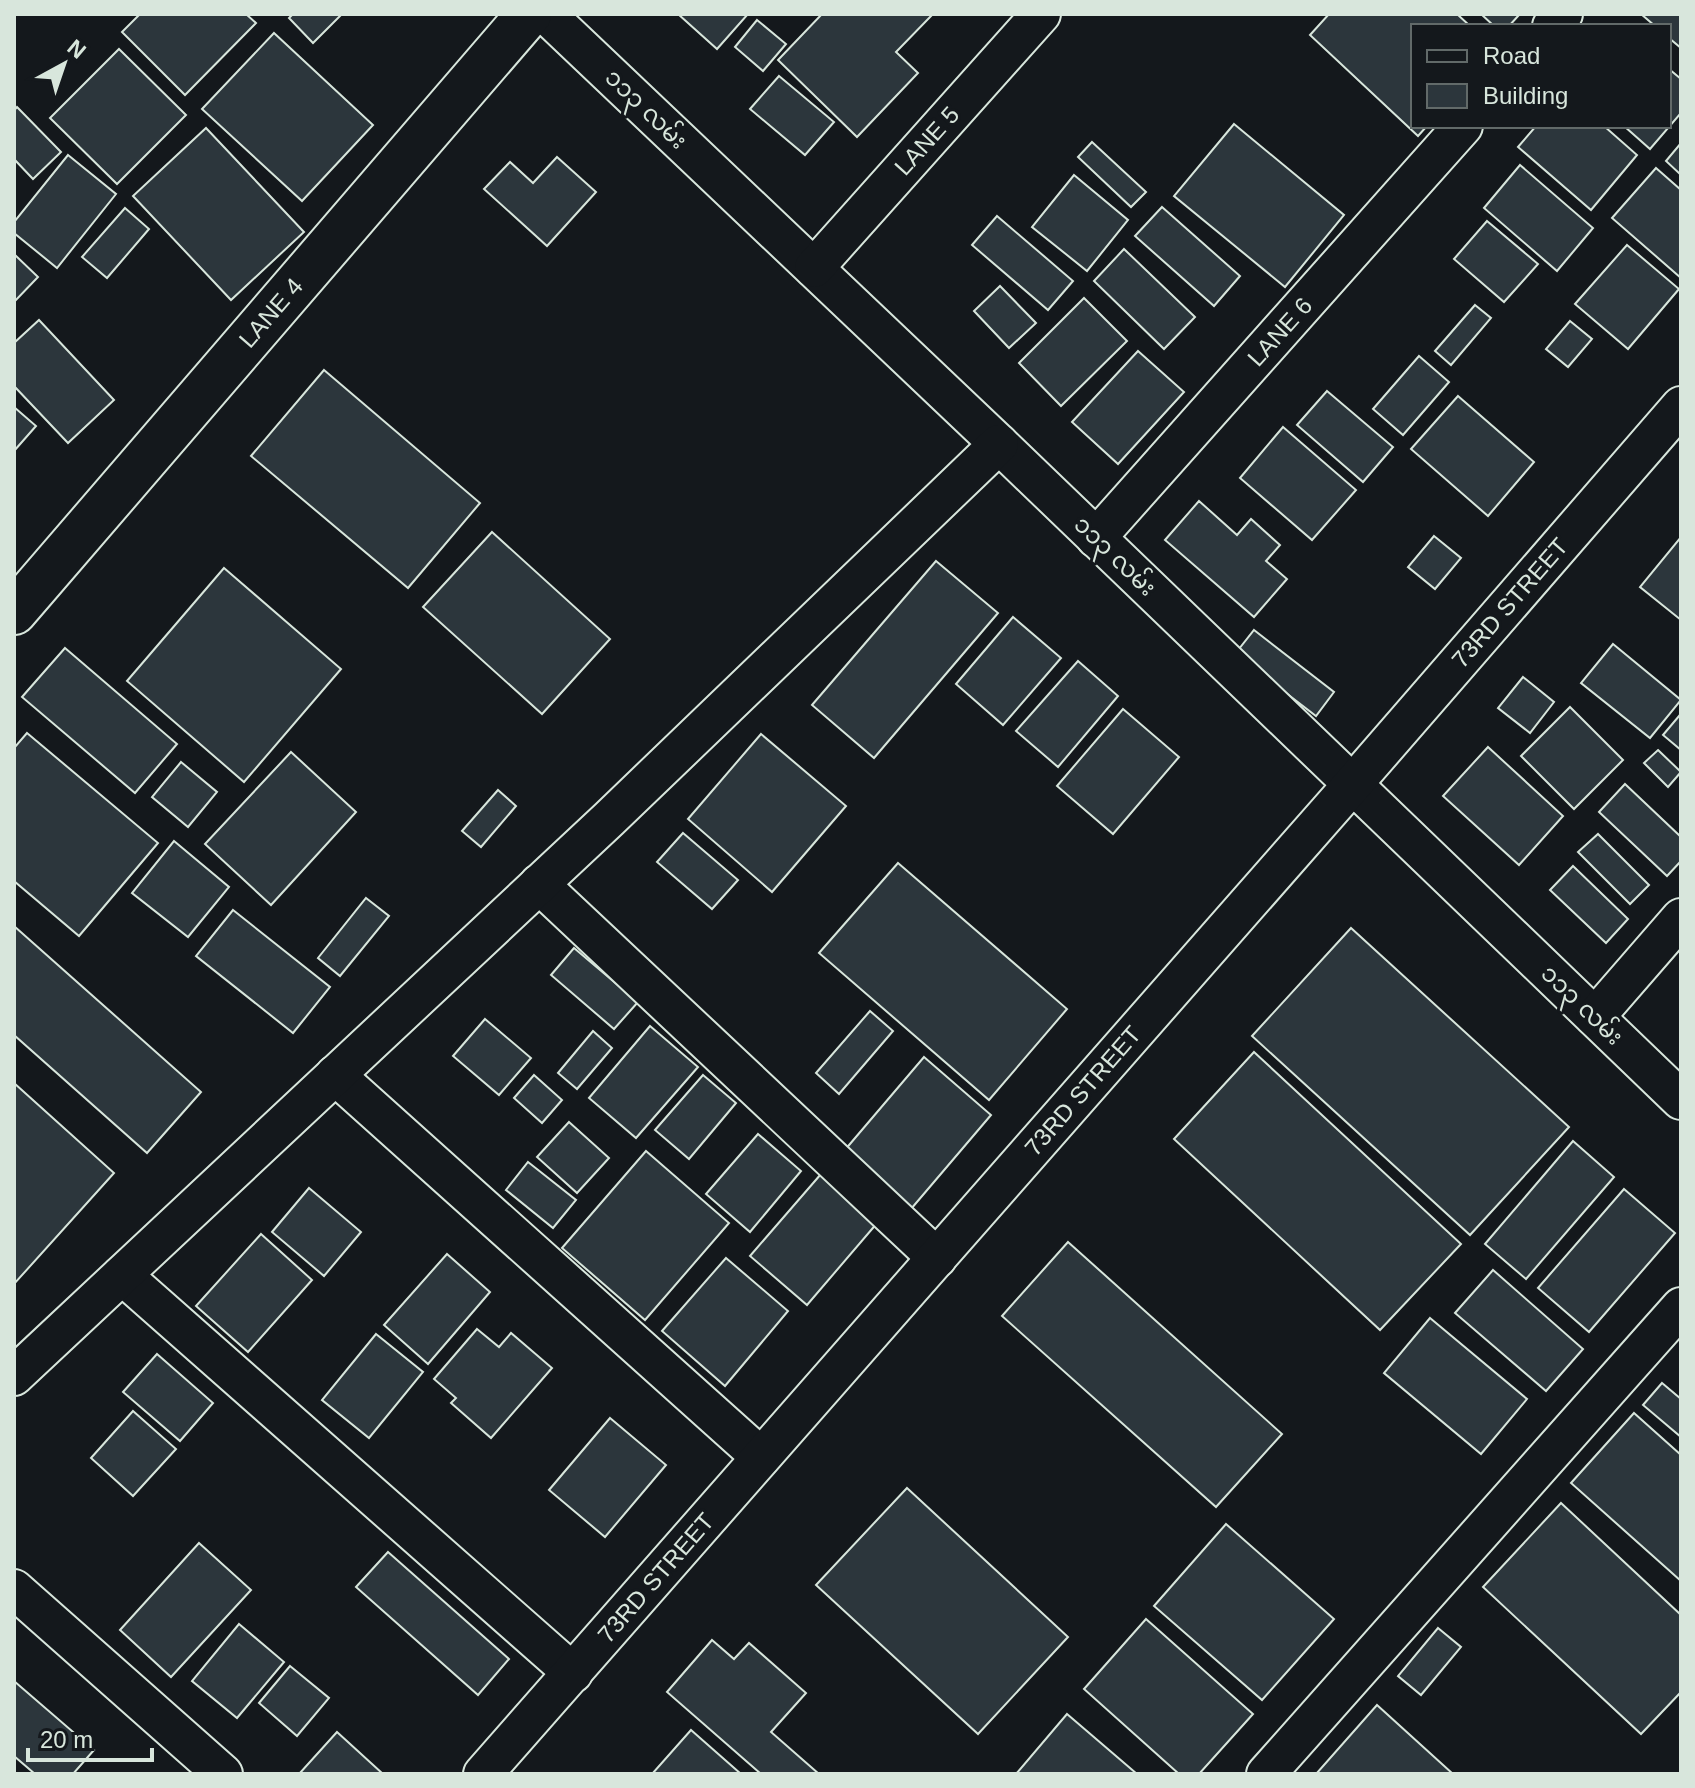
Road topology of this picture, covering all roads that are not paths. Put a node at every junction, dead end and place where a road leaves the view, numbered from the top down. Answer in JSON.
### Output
{"nodes":[{"id":1,"x":529,"y":14,"type":"edge"},
{"id":2,"x":546,"y":14,"type":"edge"},
{"id":3,"x":1041,"y":14,"type":"edge"},
{"id":4,"x":1461,"y":128,"type":"edge"},
{"id":5,"x":814,"y":268,"type":"junction"},
{"id":6,"x":1681,"y":406,"type":"edge"},
{"id":7,"x":999,"y":444,"type":"junction"},
{"id":8,"x":1096,"y":538,"type":"junction"},
{"id":9,"x":14,"y":612,"type":"edge"},
{"id":10,"x":1352,"y":785,"type":"junction"},
{"id":11,"x":539,"y":884,"type":"junction"},
{"id":12,"x":1681,"y":918,"type":"edge"},
{"id":13,"x":1595,"y":1017,"type":"junction"},
{"id":14,"x":335,"y":1075,"type":"junction"},
{"id":15,"x":1681,"y":1100,"type":"edge"},
{"id":16,"x":937,"y":1258,"type":"junction"},
{"id":17,"x":122,"y":1275,"type":"junction"},
{"id":18,"x":1681,"y":1307,"type":"edge"},
{"id":19,"x":14,"y":1376,"type":"edge"},
{"id":20,"x":761,"y":1457,"type":"junction"},
{"id":21,"x":14,"y":1589,"type":"edge"},
{"id":22,"x":573,"y":1673,"type":"junction"},
{"id":23,"x":223,"y":1774,"type":"edge"},
{"id":24,"x":483,"y":1774,"type":"edge"},
{"id":25,"x":1266,"y":1774,"type":"edge"}],
"edges":[{"from":1,"to":9,"type":"street","name":"LANE 4"},
{"from":2,"to":5,"type":"street","name":"၁၁၃ လမ်း"},
{"from":3,"to":5,"type":"street","name":"LANE 5"},
{"from":4,"to":8,"type":"street","name":"LANE 6"},
{"from":5,"to":7,"type":"street","name":"၁၁၃ လမ်း"},
{"from":6,"to":10,"type":"street","name":"73RD STREET"},
{"from":7,"to":8,"type":"street","name":"၁၁၃ လမ်း"},
{"from":7,"to":11,"type":"street"},
{"from":8,"to":10,"type":"street","name":"၁၁၃ လမ်း"},
{"from":10,"to":13,"type":"street","name":"၁၁၃ လမ်း"},
{"from":10,"to":16,"type":"street","name":"73RD STREET"},
{"from":11,"to":14,"type":"street"},
{"from":11,"to":16,"type":"street"},
{"from":12,"to":13,"type":"street"},
{"from":13,"to":15,"type":"street","name":"၁၁၃ လမ်း"},
{"from":14,"to":17,"type":"street"},
{"from":14,"to":20,"type":"street"},
{"from":16,"to":20,"type":"street","name":"73RD STREET"},
{"from":17,"to":19,"type":"street"},
{"from":17,"to":22,"type":"street"},
{"from":18,"to":25,"type":"street"},
{"from":20,"to":22,"type":"street","name":"73RD STREET"},
{"from":21,"to":23,"type":"street"},
{"from":22,"to":24,"type":"street","name":"73RD STREET"}]}
